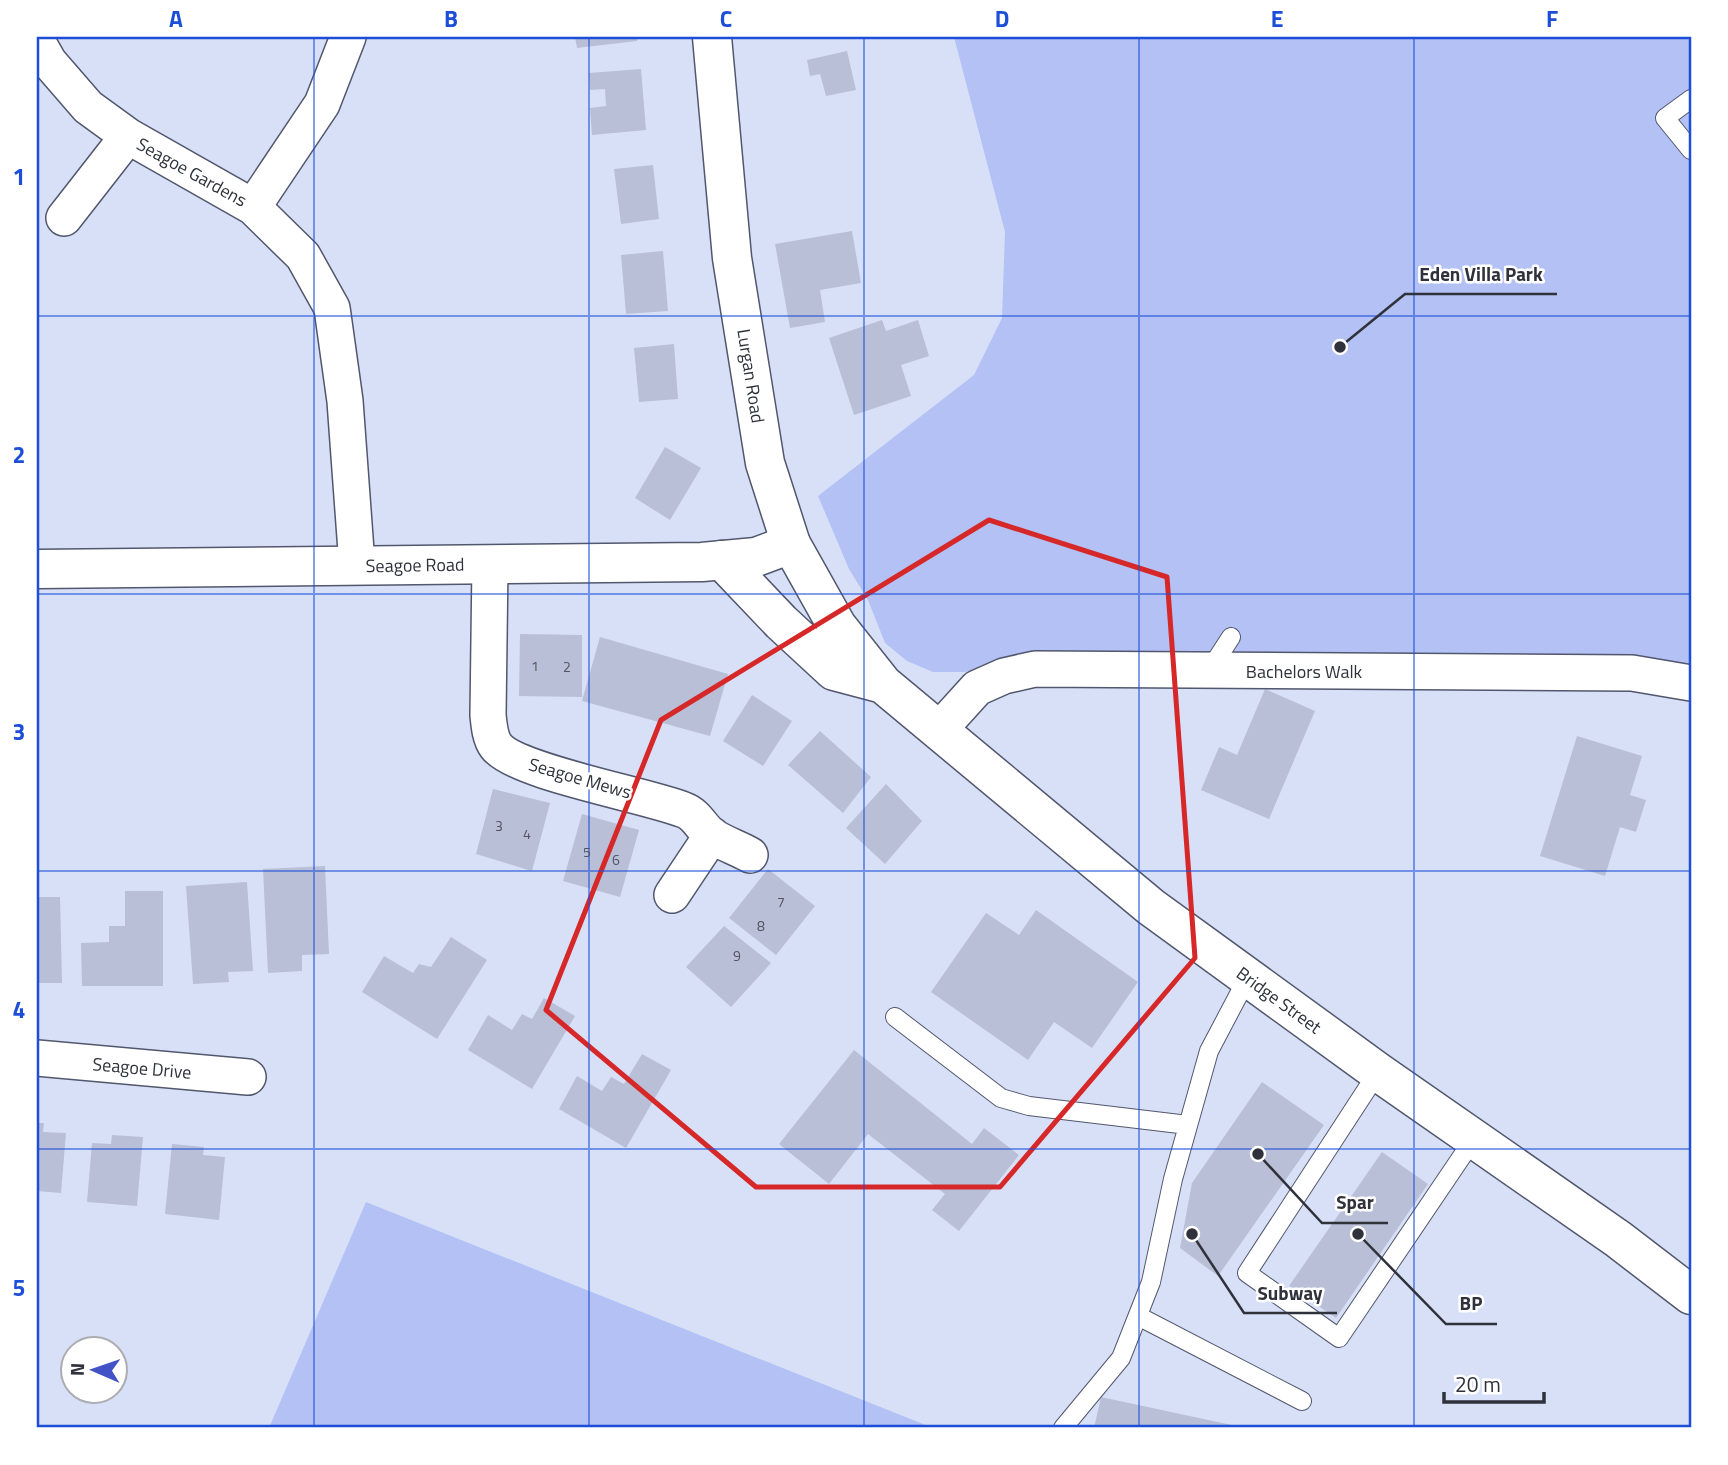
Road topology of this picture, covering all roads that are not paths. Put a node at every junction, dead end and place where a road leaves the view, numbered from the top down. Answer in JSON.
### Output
{"nodes":[{"id":1,"x":348,"y":37,"type":"edge"},
{"id":2,"x":712,"y":37,"type":"edge"},
{"id":3,"x":37,"y":41,"type":"edge"},
{"id":4,"x":1691,"y":99,"type":"edge"},
{"id":5,"x":128,"y":136,"type":"junction"},
{"id":6,"x":1691,"y":150,"type":"edge"},
{"id":7,"x":253,"y":207,"type":"junction"},
{"id":8,"x":64,"y":218,"type":"dead end"},
{"id":9,"x":791,"y":544,"type":"junction"},
{"id":10,"x":722,"y":560,"type":"junction"},
{"id":11,"x":490,"y":564,"type":"junction"},
{"id":12,"x":357,"y":565,"type":"junction"},
{"id":13,"x":37,"y":569,"type":"edge"},
{"id":14,"x":1231,"y":637,"type":"dead end"},
{"id":15,"x":1209,"y":671,"type":"junction"},
{"id":16,"x":1691,"y":683,"type":"edge"},
{"id":17,"x":883,"y":684,"type":"junction"},
{"id":18,"x":937,"y":731,"type":"junction"},
{"id":19,"x":712,"y":835,"type":"junction"},
{"id":20,"x":750,"y":855,"type":"dead end"},
{"id":21,"x":672,"y":895,"type":"dead end"},
{"id":22,"x":1248,"y":977,"type":"junction"},
{"id":23,"x":895,"y":1017,"type":"dead end"},
{"id":24,"x":37,"y":1058,"type":"edge"},
{"id":25,"x":1378,"y":1072,"type":"junction"},
{"id":26,"x":248,"y":1077,"type":"dead end"},
{"id":27,"x":1188,"y":1125,"type":"junction"},
{"id":28,"x":1475,"y":1137,"type":"junction"},
{"id":29,"x":1691,"y":1295,"type":"edge"},
{"id":30,"x":1138,"y":1316,"type":"junction"},
{"id":31,"x":1302,"y":1401,"type":"dead end"},
{"id":32,"x":1063,"y":1428,"type":"edge"}],
"edges":[{"from":1,"to":7,"type":"street"},
{"from":2,"to":9,"type":"main road","name":"Lurgan Road"},
{"from":3,"to":5,"type":"street","name":"Seagoe Gardens"},
{"from":4,"to":6,"type":"lane"},
{"from":5,"to":7,"type":"street","name":"Seagoe Gardens"},
{"from":5,"to":8,"type":"street"},
{"from":7,"to":12,"type":"street","name":"Seagoe Gardens"},
{"from":9,"to":10,"type":"main road","name":"Seagoe Road"},
{"from":9,"to":17,"type":"main road","name":"Lurgan Road"},
{"from":10,"to":11,"type":"main road","name":"Seagoe Road"},
{"from":10,"to":17,"type":"main road"},
{"from":11,"to":12,"type":"main road","name":"Seagoe Road"},
{"from":11,"to":19,"type":"street","name":"Seagoe Mews"},
{"from":12,"to":13,"type":"main road","name":"Seagoe Road"},
{"from":14,"to":15,"type":"lane"},
{"from":15,"to":16,"type":"street","name":"Bachelors Walk"},
{"from":15,"to":18,"type":"street","name":"Bachelors Walk"},
{"from":17,"to":18,"type":"main road","name":"Bridge Street"},
{"from":18,"to":22,"type":"main road","name":"Bridge Street"},
{"from":19,"to":20,"type":"street","name":"Seagoe Mews"},
{"from":19,"to":21,"type":"street"},
{"from":22,"to":25,"type":"main road","name":"Bridge Street"},
{"from":22,"to":27,"type":"lane"},
{"from":23,"to":27,"type":"lane"},
{"from":24,"to":26,"type":"street","name":"Seagoe Drive"},
{"from":25,"to":28,"type":"main road","name":"Bridge Street"},
{"from":25,"to":28,"type":"lane"},
{"from":27,"to":30,"type":"lane"},
{"from":28,"to":29,"type":"main road","name":"Bridge Street"},
{"from":30,"to":31,"type":"lane"},
{"from":30,"to":32,"type":"lane"}]}
